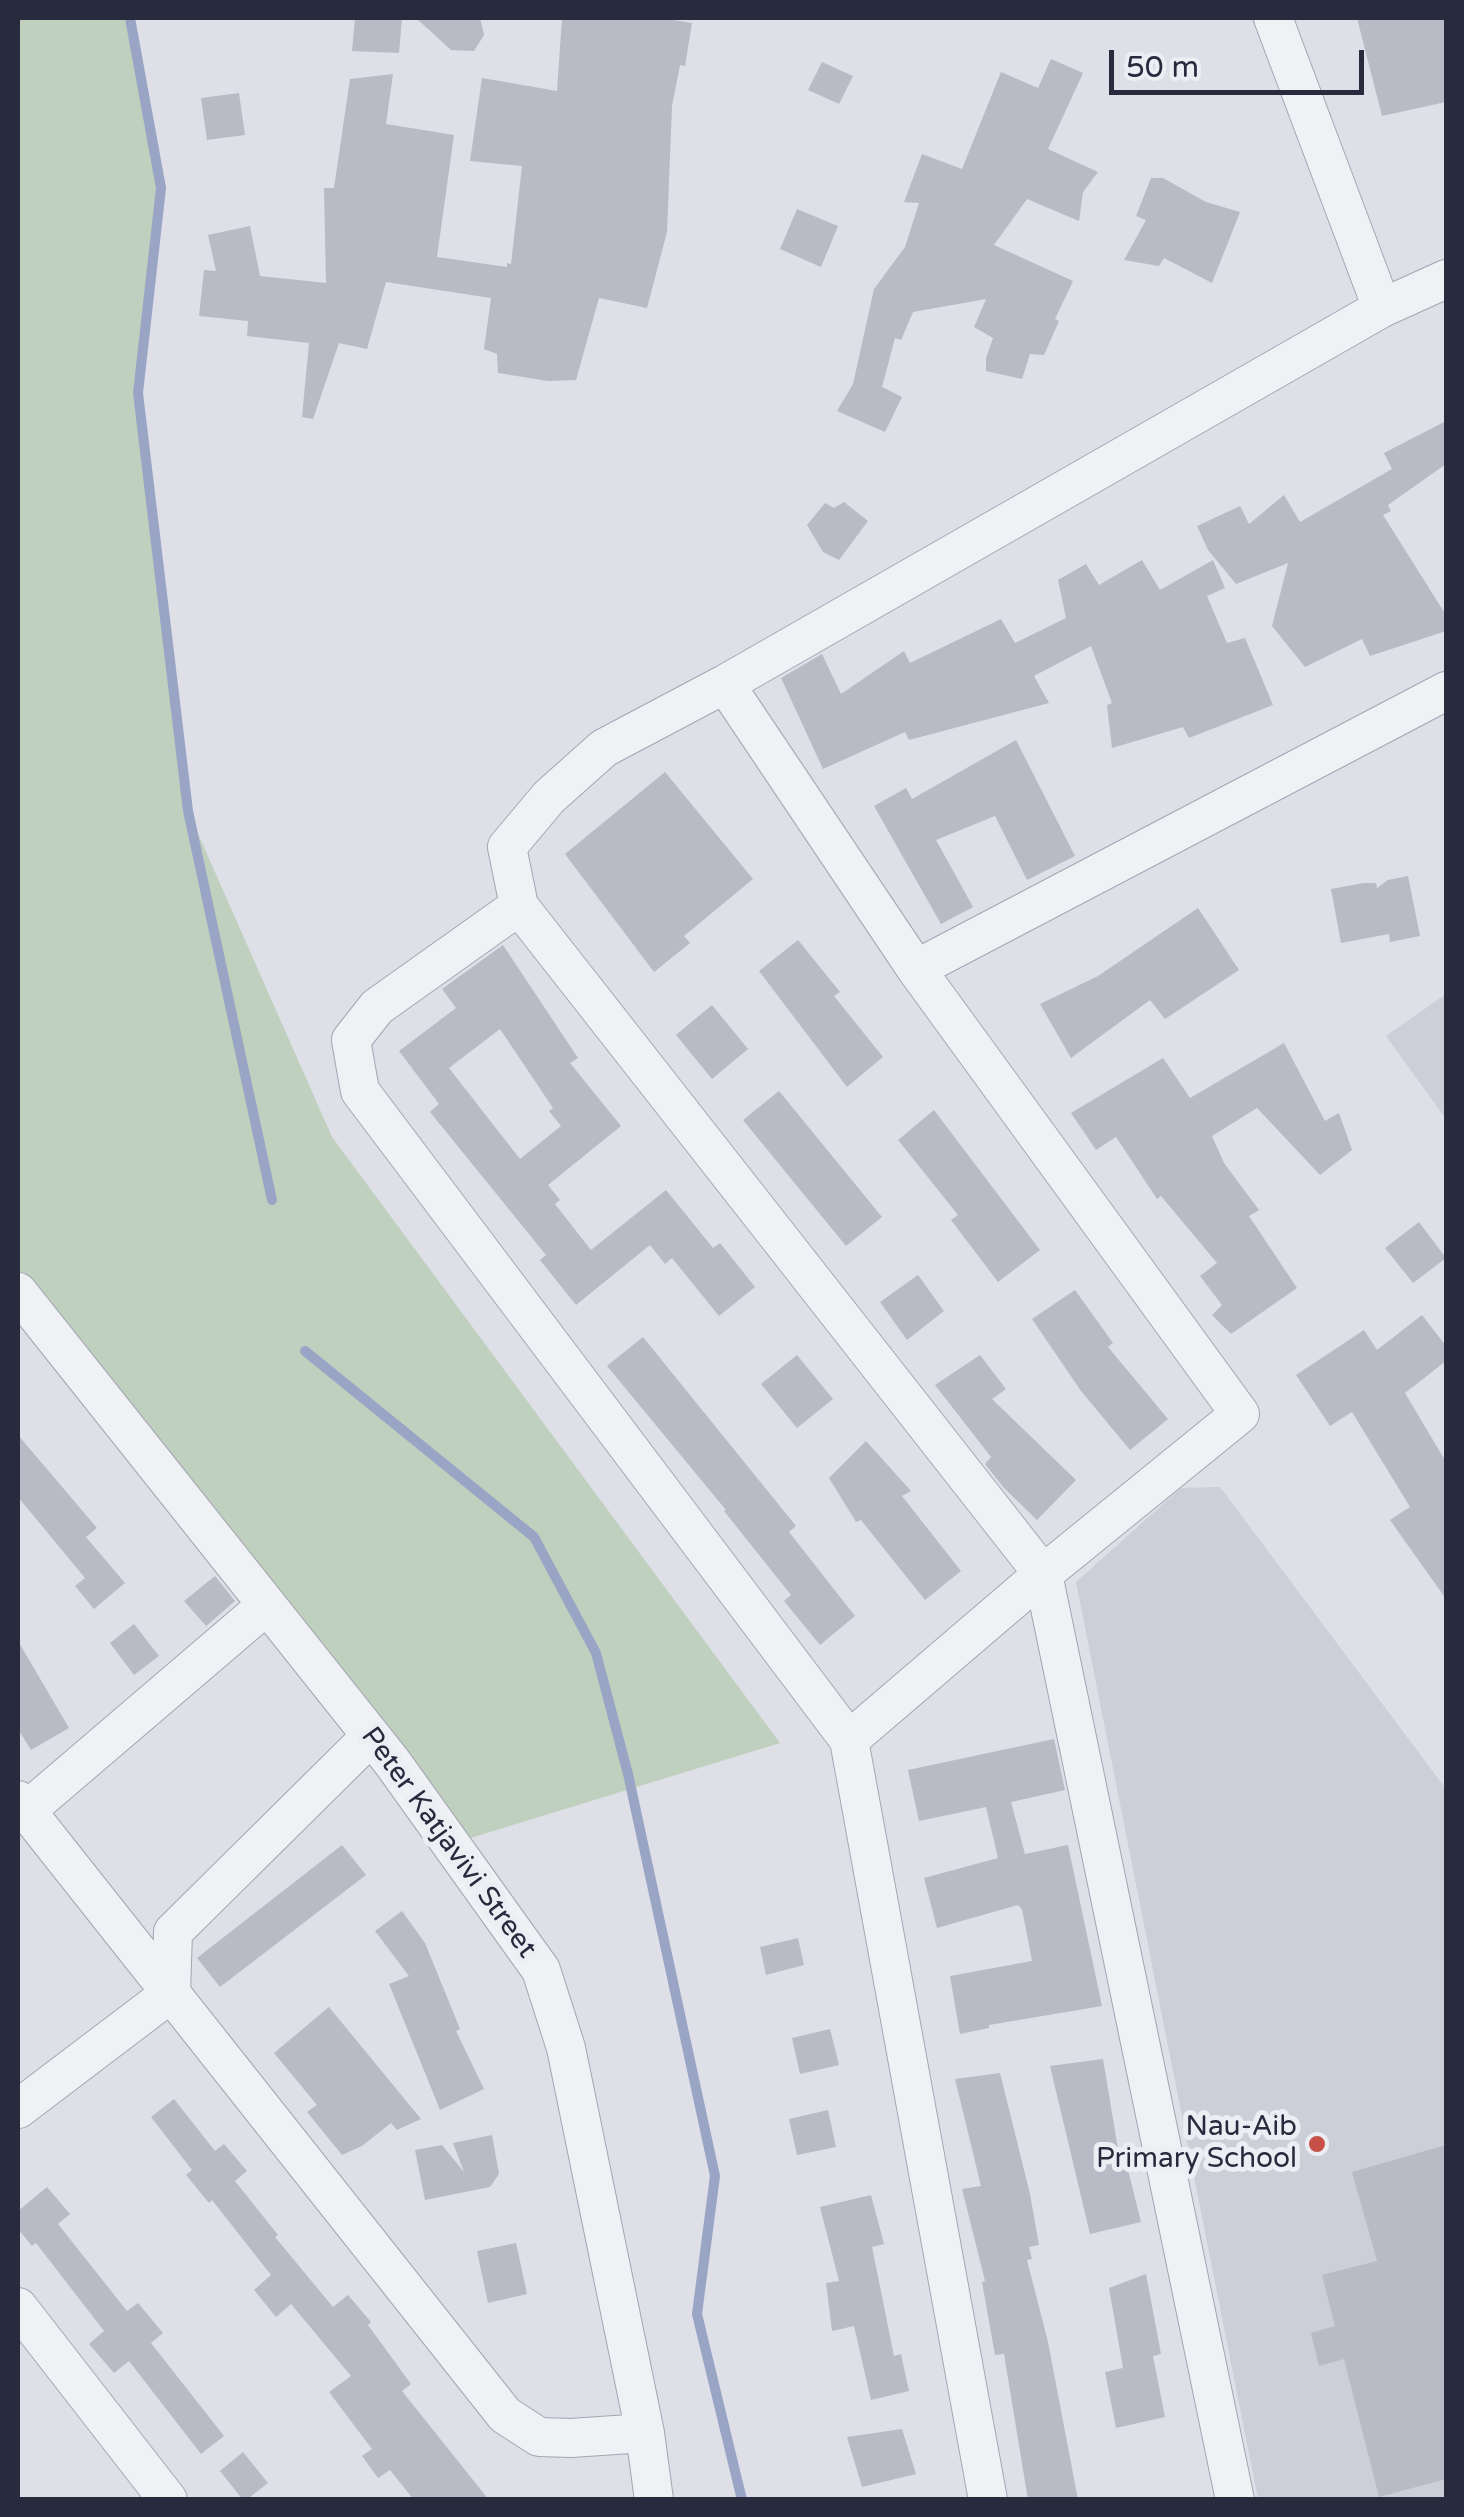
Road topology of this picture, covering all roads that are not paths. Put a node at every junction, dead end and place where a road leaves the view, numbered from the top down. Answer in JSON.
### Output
{"nodes":[{"id":1,"x":1273,"y":18,"type":"edge"},
{"id":2,"x":1446,"y":279,"type":"edge"},
{"id":3,"x":1382,"y":308,"type":"junction"},
{"id":4,"x":725,"y":684,"type":"junction"},
{"id":5,"x":1446,"y":691,"type":"edge"},
{"id":6,"x":519,"y":906,"type":"junction"},
{"id":7,"x":916,"y":970,"type":"junction"},
{"id":8,"x":25,"y":1317,"type":"edge"},
{"id":9,"x":1043,"y":1574,"type":"junction"},
{"id":10,"x":267,"y":1605,"type":"junction"},
{"id":11,"x":371,"y":1736,"type":"junction"},
{"id":12,"x":849,"y":1740,"type":"junction"},
{"id":13,"x":22,"y":1805,"type":"edge"},
{"id":14,"x":171,"y":1993,"type":"junction"},
{"id":15,"x":18,"y":2109,"type":"edge"},
{"id":16,"x":18,"y":2307,"type":"edge"},
{"id":17,"x":645,"y":2433,"type":"junction"},
{"id":18,"x":168,"y":2500,"type":"edge"},
{"id":19,"x":654,"y":2500,"type":"edge"},
{"id":20,"x":988,"y":2500,"type":"edge"},
{"id":21,"x":1235,"y":2500,"type":"edge"}],
"edges":[{"from":1,"to":3,"type":"street"},
{"from":2,"to":3,"type":"street"},
{"from":3,"to":4,"type":"street"},
{"from":4,"to":6,"type":"street"},
{"from":4,"to":7,"type":"street"},
{"from":5,"to":7,"type":"street"},
{"from":6,"to":9,"type":"street"},
{"from":6,"to":12,"type":"street"},
{"from":7,"to":9,"type":"street"},
{"from":8,"to":10,"type":"street","name":"Peter Katjavivi Street"},
{"from":9,"to":12,"type":"street"},
{"from":9,"to":21,"type":"street"},
{"from":10,"to":11,"type":"street","name":"Peter Katjavivi Street"},
{"from":10,"to":13,"type":"street"},
{"from":11,"to":14,"type":"street"},
{"from":11,"to":17,"type":"street","name":"Peter Katjavivi Street"},
{"from":12,"to":20,"type":"street"},
{"from":13,"to":14,"type":"street"},
{"from":14,"to":15,"type":"street"},
{"from":14,"to":17,"type":"street"},
{"from":16,"to":18,"type":"street"},
{"from":17,"to":19,"type":"street","name":"Peter Katjavivi Street"}]}
